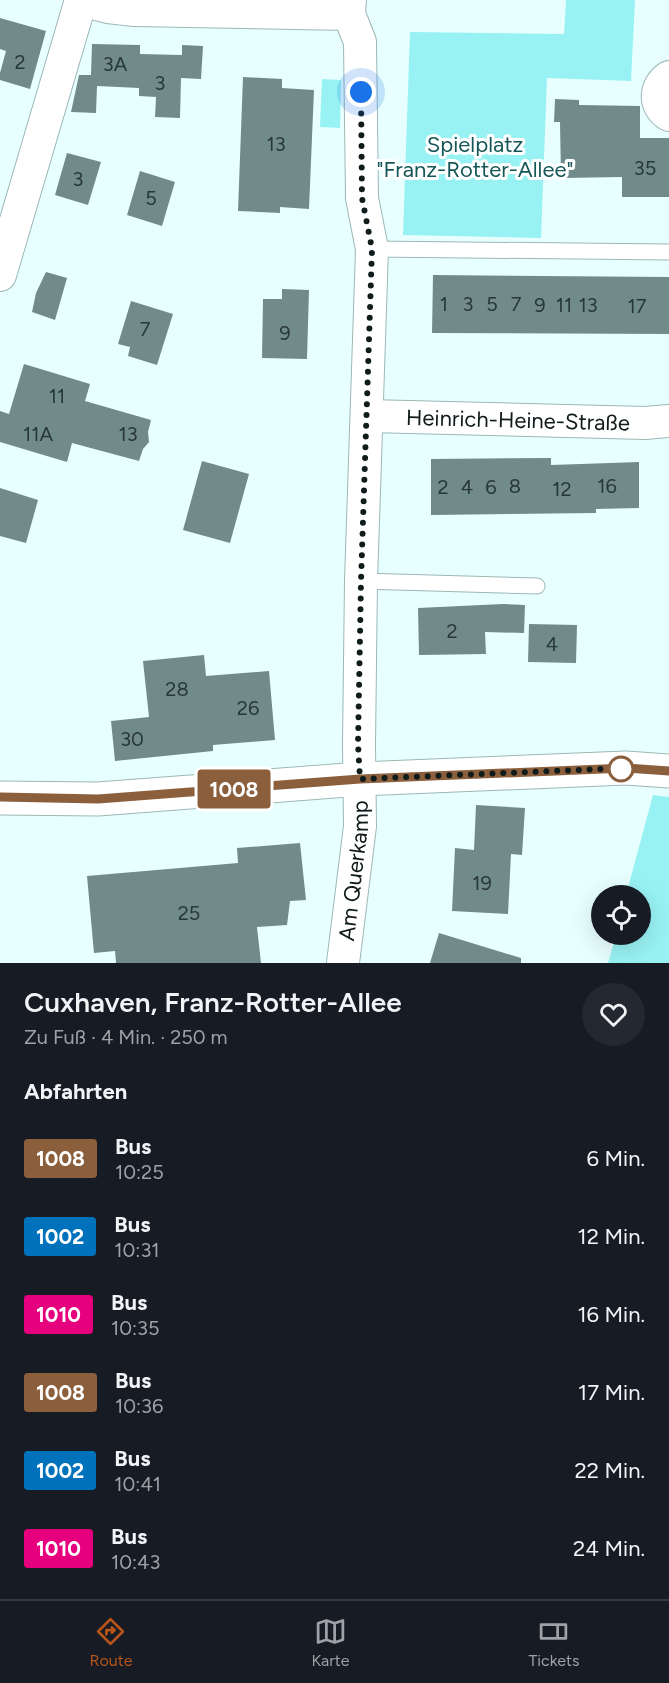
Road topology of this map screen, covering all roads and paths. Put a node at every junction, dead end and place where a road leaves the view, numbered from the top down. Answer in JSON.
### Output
{"nodes":[{"id":1,"x":81,"y":0,"type":"edge"},
{"id":2,"x":350,"y":7,"type":"edge"},
{"id":3,"x":669,"y":78,"type":"edge"},
{"id":4,"x":669,"y":115,"type":"edge"},
{"id":5,"x":372,"y":249,"type":"junction"},
{"id":6,"x":669,"y":252,"type":"edge"},
{"id":7,"x":0,"y":275,"type":"edge"},
{"id":8,"x":368,"y":416,"type":"junction"},
{"id":9,"x":669,"y":421,"type":"edge"},
{"id":10,"x":361,"y":581,"type":"junction"},
{"id":11,"x":537,"y":586,"type":"dead end"},
{"id":12,"x":669,"y":771,"type":"edge"},
{"id":13,"x":360,"y":779,"type":"junction"},
{"id":14,"x":0,"y":798,"type":"edge"},
{"id":15,"x":343,"y":963,"type":"edge"}],
"edges":[{"from":1,"to":2,"type":"street"},
{"from":1,"to":7,"type":"street"},
{"from":2,"to":5,"type":"street","name":"Am Querkamp"},
{"from":3,"to":4,"type":"street"},
{"from":5,"to":6,"type":"lane"},
{"from":5,"to":8,"type":"street","name":"Am Querkamp"},
{"from":8,"to":9,"type":"street","name":"Heinrich-Heine-Straße"},
{"from":8,"to":10,"type":"street","name":"Am Querkamp"},
{"from":10,"to":11,"type":"lane"},
{"from":10,"to":13,"type":"street","name":"Am Querkamp"},
{"from":12,"to":13,"type":"street"},
{"from":13,"to":14,"type":"street"},
{"from":13,"to":15,"type":"street","name":"Am Querkamp"}]}
